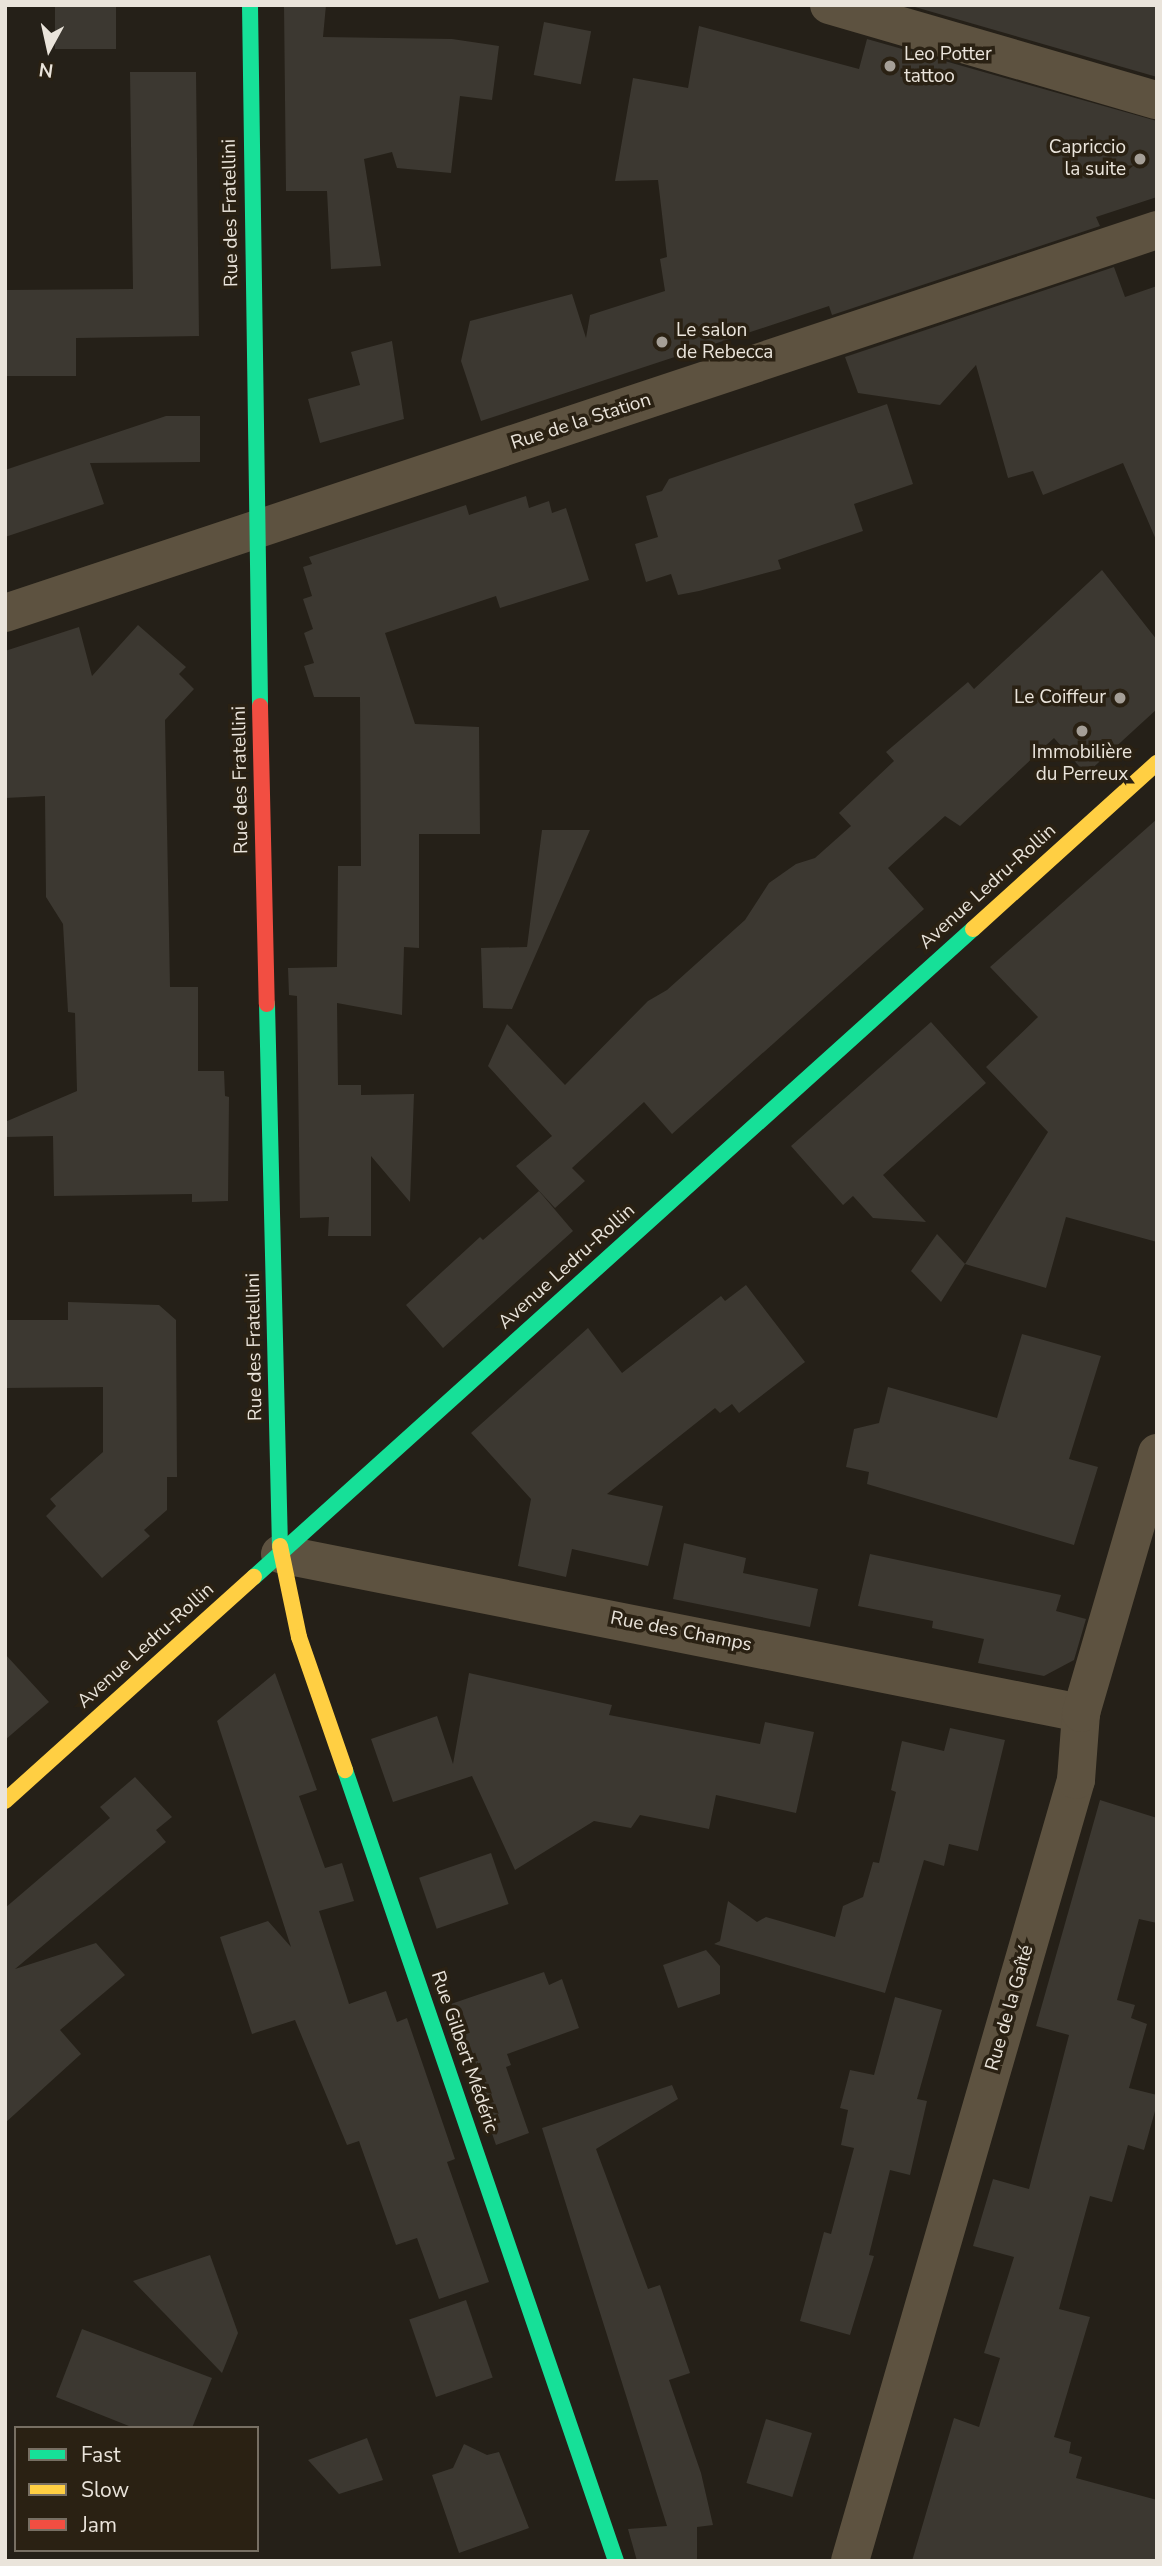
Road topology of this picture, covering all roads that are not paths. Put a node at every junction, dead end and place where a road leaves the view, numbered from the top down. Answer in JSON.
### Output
{"nodes":[{"id":1,"x":250,"y":5,"type":"edge"},
{"id":2,"x":829,"y":5,"type":"edge"},
{"id":3,"x":1157,"y":100,"type":"edge"},
{"id":4,"x":1157,"y":230,"type":"edge"},
{"id":5,"x":256,"y":530,"type":"junction"},
{"id":6,"x":5,"y":612,"type":"edge"},
{"id":7,"x":1157,"y":763,"type":"edge"},
{"id":8,"x":1157,"y":1453,"type":"edge"},
{"id":9,"x":280,"y":1554,"type":"junction"},
{"id":10,"x":1081,"y":1713,"type":"junction"},
{"id":11,"x":5,"y":1801,"type":"edge"},
{"id":12,"x":616,"y":2561,"type":"edge"},
{"id":13,"x":850,"y":2561,"type":"edge"}],
"edges":[{"from":1,"to":5,"type":"street","name":"Rue des Fratellini"},
{"from":2,"to":3,"type":"street"},
{"from":4,"to":5,"type":"street","name":"Rue de la Station"},
{"from":5,"to":6,"type":"street","name":"Rue de la Station"},
{"from":5,"to":9,"type":"street","name":"Rue des Fratellini"},
{"from":7,"to":9,"type":"street","name":"Avenue Ledru-Rollin"},
{"from":8,"to":10,"type":"street","name":"Rue de la Gaîté"},
{"from":9,"to":10,"type":"street","name":"Rue des Champs"},
{"from":9,"to":11,"type":"street","name":"Avenue Ledru-Rollin"},
{"from":9,"to":12,"type":"street","name":"Rue Gilbert Médéric"},
{"from":10,"to":13,"type":"street","name":"Rue de la Gaîté"}]}
